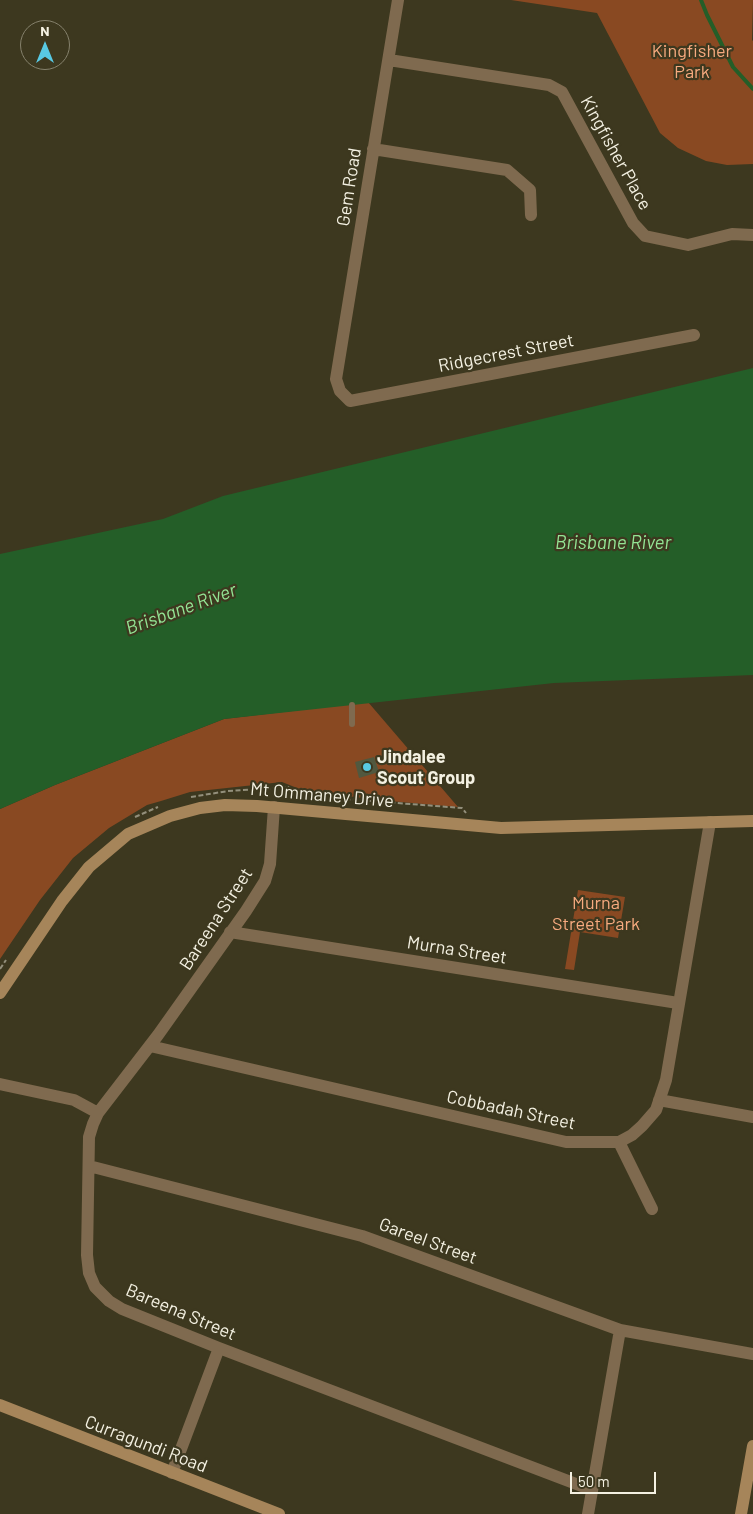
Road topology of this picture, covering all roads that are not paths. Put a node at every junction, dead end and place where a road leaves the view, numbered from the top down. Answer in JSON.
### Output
{"nodes":[{"id":1,"x":398,"y":0,"type":"edge"},
{"id":2,"x":389,"y":60,"type":"junction"},
{"id":3,"x":373,"y":149,"type":"junction"},
{"id":4,"x":531,"y":215,"type":"dead end"},
{"id":5,"x":753,"y":235,"type":"edge"},
{"id":6,"x":694,"y":335,"type":"dead end"},
{"id":7,"x":336,"y":379,"type":"joint"},
{"id":8,"x":352,"y":705,"type":"dead end"},
{"id":9,"x":352,"y":724,"type":"dead end"},
{"id":10,"x":274,"y":807,"type":"junction"},
{"id":11,"x":753,"y":821,"type":"edge"},
{"id":12,"x":710,"y":822,"type":"junction"},
{"id":13,"x":230,"y":932,"type":"junction"},
{"id":14,"x":0,"y":994,"type":"edge"},
{"id":15,"x":678,"y":1003,"type":"junction"},
{"id":16,"x":150,"y":1046,"type":"junction"},
{"id":17,"x":0,"y":1084,"type":"edge"},
{"id":18,"x":659,"y":1100,"type":"junction"},
{"id":19,"x":98,"y":1113,"type":"junction"},
{"id":20,"x":753,"y":1117,"type":"edge"},
{"id":21,"x":618,"y":1142,"type":"junction"},
{"id":22,"x":89,"y":1166,"type":"junction"},
{"id":23,"x":652,"y":1209,"type":"dead end"},
{"id":24,"x":620,"y":1330,"type":"junction"},
{"id":25,"x":219,"y":1348,"type":"junction"},
{"id":26,"x":753,"y":1354,"type":"edge"},
{"id":27,"x":0,"y":1405,"type":"edge"},
{"id":28,"x":753,"y":1446,"type":"edge"},
{"id":29,"x":172,"y":1473,"type":"junction"},
{"id":30,"x":592,"y":1490,"type":"junction"},
{"id":31,"x":278,"y":1514,"type":"edge"},
{"id":32,"x":588,"y":1514,"type":"edge"},
{"id":33,"x":741,"y":1514,"type":"edge"}],
"edges":[{"from":1,"to":2,"type":"street","name":"Gem Road"},
{"from":2,"to":3,"type":"street","name":"Gem Road"},
{"from":2,"to":5,"type":"street","name":"Kingfisher Place"},
{"from":3,"to":4,"type":"street"},
{"from":3,"to":7,"type":"street","name":"Gem Road"},
{"from":6,"to":7,"type":"street","name":"Ridgecrest Street"},
{"from":8,"to":9,"type":"lane"},
{"from":10,"to":12,"type":"street","name":"Mt Ommaney Drive"},
{"from":10,"to":13,"type":"street","name":"Bareena Street"},
{"from":10,"to":14,"type":"street","name":"Mt Ommaney Drive"},
{"from":11,"to":12,"type":"street","name":"Mt Ommaney Drive"},
{"from":12,"to":15,"type":"street"},
{"from":13,"to":15,"type":"street","name":"Murna Street"},
{"from":13,"to":16,"type":"street","name":"Bareena Street"},
{"from":15,"to":18,"type":"street"},
{"from":16,"to":19,"type":"street","name":"Bareena Street"},
{"from":16,"to":21,"type":"street","name":"Cobbadah Street"},
{"from":17,"to":19,"type":"street"},
{"from":18,"to":20,"type":"street"},
{"from":18,"to":21,"type":"street"},
{"from":19,"to":22,"type":"street","name":"Bareena Street"},
{"from":21,"to":23,"type":"street"},
{"from":22,"to":24,"type":"street","name":"Gareel Street"},
{"from":22,"to":25,"type":"street","name":"Bareena Street"},
{"from":24,"to":26,"type":"street","name":"Gareel Street"},
{"from":24,"to":30,"type":"street"},
{"from":25,"to":29,"type":"street"},
{"from":25,"to":30,"type":"street","name":"Bareena Street"},
{"from":27,"to":29,"type":"street","name":"Curragundi Road"},
{"from":28,"to":33,"type":"street"},
{"from":29,"to":31,"type":"street","name":"Curragundi Road"},
{"from":30,"to":32,"type":"street"}]}
